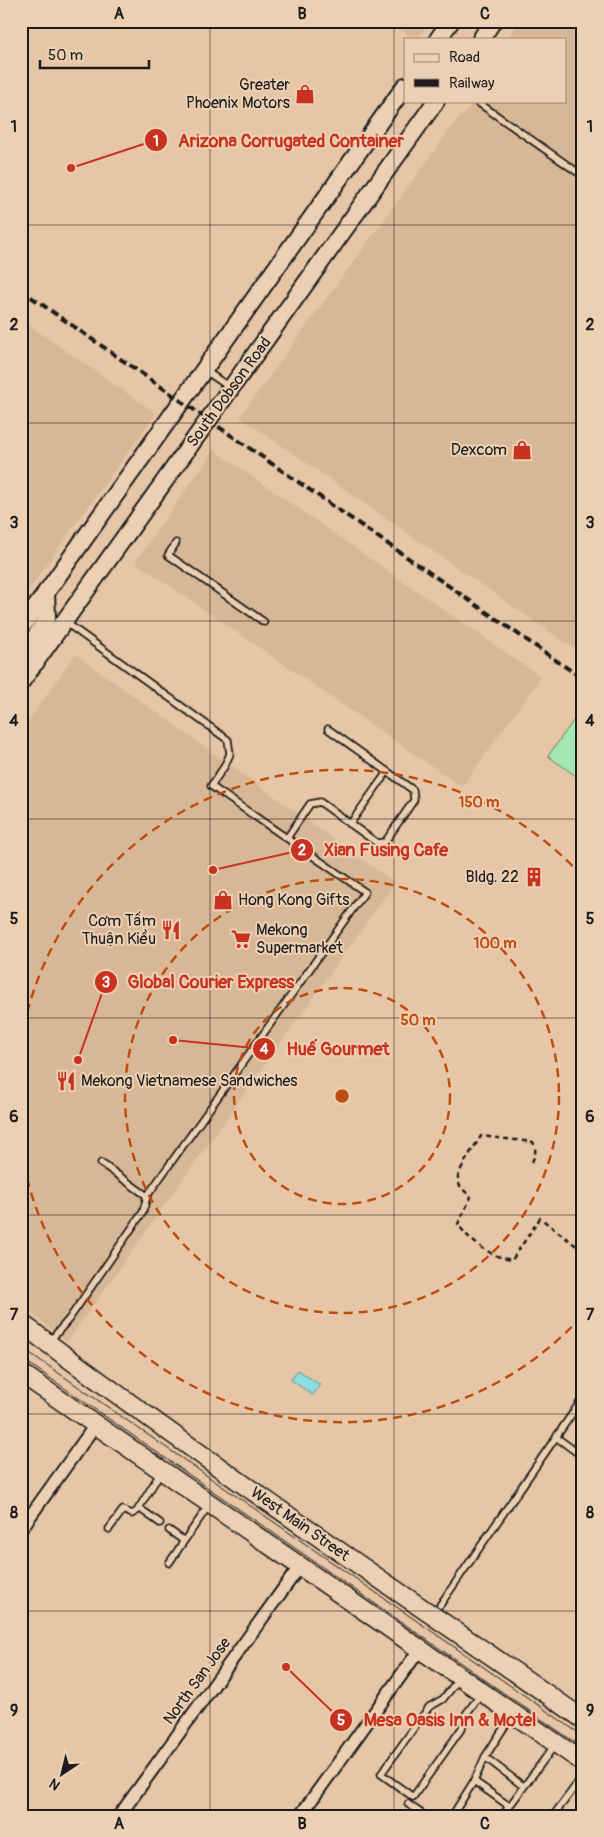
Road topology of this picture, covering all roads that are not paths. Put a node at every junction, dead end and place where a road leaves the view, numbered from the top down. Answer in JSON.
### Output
{"nodes":[{"id":1,"x":451,"y":21,"type":"edge"},
{"id":2,"x":494,"y":21,"type":"edge"},
{"id":3,"x":439,"y":38,"type":"edge"},
{"id":4,"x":482,"y":38,"type":"edge"},
{"id":5,"x":404,"y":87,"type":"edge"},
{"id":6,"x":435,"y":102,"type":"edge"},
{"id":7,"x":477,"y":102,"type":"edge"},
{"id":8,"x":583,"y":176,"type":"edge"},
{"id":9,"x":204,"y":370,"type":"junction"},
{"id":10,"x":230,"y":389,"type":"junction"},
{"id":11,"x":176,"y":543,"type":"dead end"},
{"id":12,"x":46,"y":592,"type":"junction"},
{"id":13,"x":64,"y":622,"type":"junction"},
{"id":14,"x":264,"y":622,"type":"dead end"},
{"id":15,"x":21,"y":628,"type":"edge"},
{"id":16,"x":36,"y":662,"type":"junction"},
{"id":17,"x":21,"y":682,"type":"edge"},
{"id":18,"x":328,"y":729,"type":"dead end"},
{"id":19,"x":387,"y":772,"type":"junction"},
{"id":20,"x":350,"y":824,"type":"junction"},
{"id":21,"x":287,"y":838,"type":"junction"},
{"id":22,"x":100,"y":1163,"type":"dead end"},
{"id":23,"x":147,"y":1196,"type":"junction"},
{"id":24,"x":21,"y":1323,"type":"edge"},
{"id":25,"x":48,"y":1344,"type":"junction"},
{"id":26,"x":21,"y":1373,"type":"edge"},
{"id":27,"x":583,"y":1398,"type":"edge"},
{"id":28,"x":96,"y":1424,"type":"junction"},
{"id":29,"x":556,"y":1437,"type":"junction"},
{"id":30,"x":583,"y":1457,"type":"edge"},
{"id":31,"x":162,"y":1470,"type":"junction"},
{"id":32,"x":210,"y":1503,"type":"junction"},
{"id":33,"x":139,"y":1508,"type":"junction"},
{"id":34,"x":160,"y":1523,"type":"dead end"},
{"id":35,"x":21,"y":1529,"type":"edge"},
{"id":36,"x":109,"y":1529,"type":"dead end"},
{"id":37,"x":169,"y":1530,"type":"dead end"},
{"id":38,"x":184,"y":1541,"type":"junction"},
{"id":39,"x":169,"y":1563,"type":"dead end"},
{"id":40,"x":300,"y":1566,"type":"junction"},
{"id":41,"x":440,"y":1605,"type":"dead end"},
{"id":42,"x":420,"y":1649,"type":"junction"},
{"id":43,"x":460,"y":1677,"type":"junction"},
{"id":44,"x":483,"y":1692,"type":"junction"},
{"id":45,"x":513,"y":1713,"type":"junction"},
{"id":46,"x":583,"y":1719,"type":"edge"},
{"id":47,"x":556,"y":1743,"type":"junction"},
{"id":48,"x":484,"y":1757,"type":"junction"},
{"id":49,"x":583,"y":1762,"type":"edge"},
{"id":50,"x":583,"y":1776,"type":"edge"},
{"id":51,"x":474,"y":1781,"type":"junction"},
{"id":52,"x":523,"y":1786,"type":"junction"},
{"id":53,"x":408,"y":1804,"type":"dead end"},
{"id":54,"x":509,"y":1806,"type":"junction"},
{"id":55,"x":120,"y":1816,"type":"edge"},
{"id":56,"x":300,"y":1816,"type":"edge"},
{"id":57,"x":425,"y":1816,"type":"edge"},
{"id":58,"x":452,"y":1816,"type":"edge"},
{"id":59,"x":502,"y":1816,"type":"edge"},
{"id":60,"x":553,"y":1816,"type":"edge"}],
"edges":[{"from":1,"to":3,"type":"main road"},
{"from":2,"to":4,"type":"main road"},
{"from":5,"to":9,"type":"main road","name":"South Dobson Road"},
{"from":6,"to":10,"type":"main road","name":"South Dobson Road"},
{"from":7,"to":8,"type":"lane"},
{"from":9,"to":10,"type":"lane"},
{"from":9,"to":12,"type":"main road","name":"South Dobson Road"},
{"from":10,"to":13,"type":"main road","name":"South Dobson Road"},
{"from":11,"to":14,"type":"lane"},
{"from":12,"to":15,"type":"main road","name":"South Dobson Road"},
{"from":12,"to":16,"type":"main road"},
{"from":13,"to":16,"type":"main road","name":"South Dobson Road"},
{"from":13,"to":21,"type":"lane"},
{"from":16,"to":17,"type":"main road","name":"South Dobson Road"},
{"from":18,"to":19,"type":"lane"},
{"from":19,"to":20,"type":"lane"},
{"from":19,"to":20,"type":"lane"},
{"from":20,"to":21,"type":"lane"},
{"from":21,"to":23,"type":"lane"},
{"from":22,"to":23,"type":"lane"},
{"from":23,"to":25,"type":"lane"},
{"from":24,"to":25,"type":"main road","name":"West Main Street"},
{"from":25,"to":46,"type":"main road","name":"West Main Street"},
{"from":26,"to":28,"type":"main road","name":"West Main Street"},
{"from":27,"to":29,"type":"lane"},
{"from":28,"to":31,"type":"main road","name":"West Main Street"},
{"from":28,"to":35,"type":"street"},
{"from":29,"to":30,"type":"lane"},
{"from":29,"to":41,"type":"lane"},
{"from":31,"to":32,"type":"main road","name":"West Main Street"},
{"from":31,"to":33,"type":"lane"},
{"from":32,"to":38,"type":"lane"},
{"from":32,"to":40,"type":"main road","name":"West Main Street"},
{"from":33,"to":34,"type":"lane"},
{"from":33,"to":36,"type":"lane"},
{"from":37,"to":38,"type":"lane"},
{"from":38,"to":39,"type":"lane"},
{"from":40,"to":42,"type":"main road","name":"West Main Street"},
{"from":40,"to":55,"type":"street","name":"North San Jose"},
{"from":42,"to":43,"type":"main road","name":"West Main Street"},
{"from":42,"to":56,"type":"street"},
{"from":43,"to":44,"type":"main road","name":"West Main Street"},
{"from":43,"to":44,"type":"lane"},
{"from":44,"to":45,"type":"main road","name":"West Main Street"},
{"from":45,"to":47,"type":"main road","name":"West Main Street"},
{"from":45,"to":48,"type":"lane"},
{"from":47,"to":49,"type":"main road","name":"West Main Street"},
{"from":47,"to":52,"type":"lane"},
{"from":48,"to":51,"type":"lane"},
{"from":48,"to":52,"type":"lane"},
{"from":50,"to":60,"type":"lane"},
{"from":51,"to":54,"type":"lane"},
{"from":51,"to":58,"type":"lane"},
{"from":52,"to":54,"type":"lane"},
{"from":53,"to":57,"type":"lane"},
{"from":54,"to":59,"type":"lane"}]}
